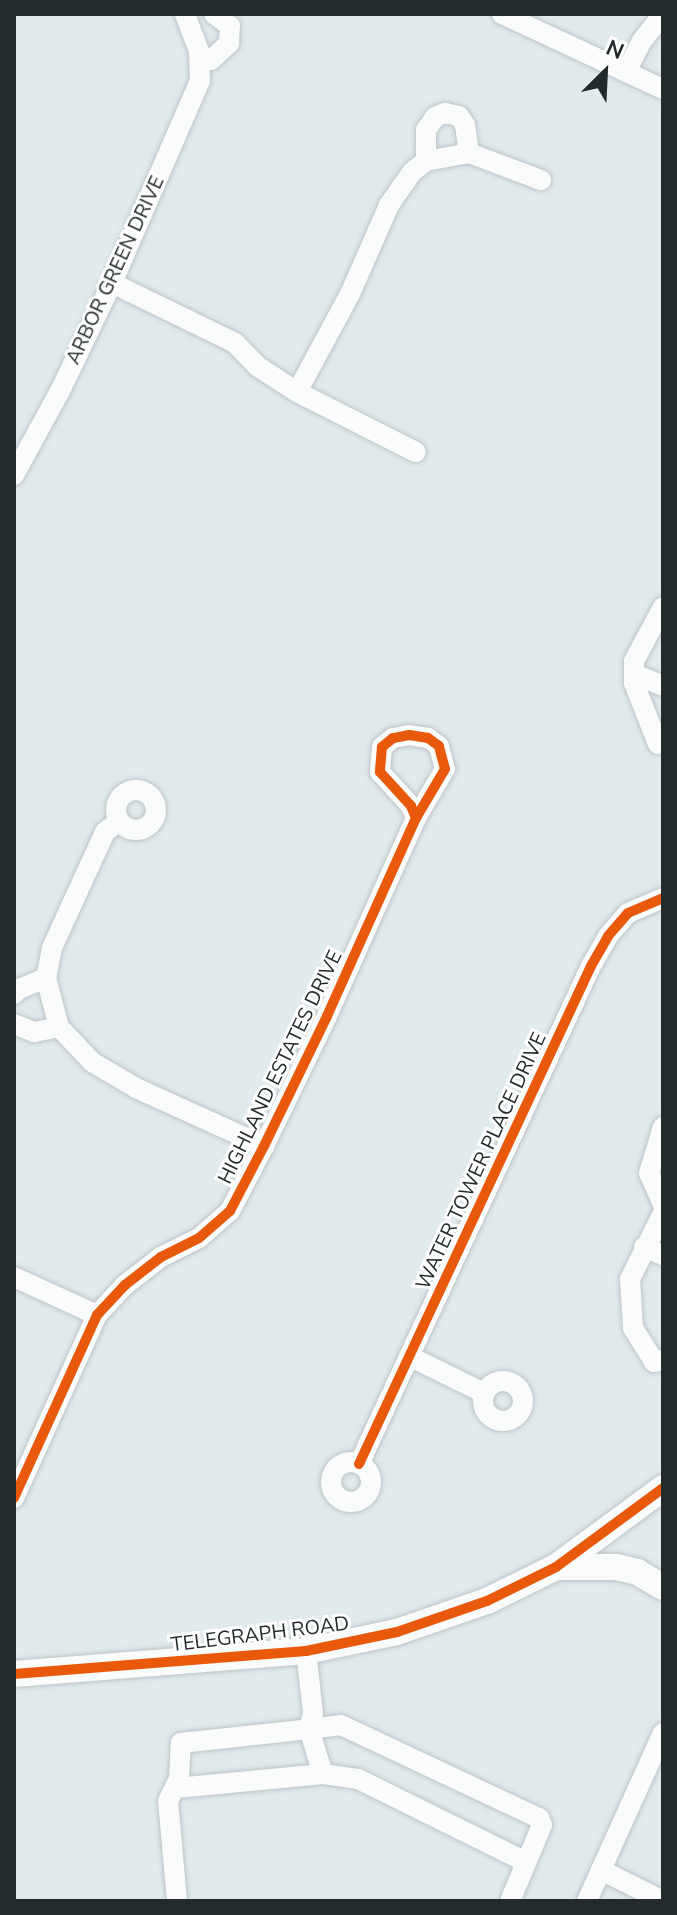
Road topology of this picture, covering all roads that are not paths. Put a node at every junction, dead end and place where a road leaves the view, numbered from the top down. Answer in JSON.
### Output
{"nodes":[{"id":1,"x":185,"y":14,"type":"edge"},
{"id":2,"x":214,"y":14,"type":"edge"},
{"id":3,"x":502,"y":14,"type":"edge"},
{"id":4,"x":663,"y":14,"type":"edge"},
{"id":5,"x":200,"y":60,"type":"junction"},
{"id":6,"x":626,"y":72,"type":"junction"},
{"id":7,"x":663,"y":89,"type":"edge"},
{"id":8,"x":469,"y":153,"type":"junction"},
{"id":9,"x":426,"y":161,"type":"junction"},
{"id":10,"x":541,"y":180,"type":"dead end"},
{"id":11,"x":112,"y":283,"type":"junction"},
{"id":12,"x":297,"y":392,"type":"junction"},
{"id":13,"x":416,"y":452,"type":"dead end"},
{"id":14,"x":14,"y":475,"type":"edge"},
{"id":15,"x":663,"y":607,"type":"edge"},
{"id":16,"x":656,"y":634,"type":"edge"},
{"id":17,"x":634,"y":674,"type":"junction"},
{"id":18,"x":663,"y":686,"type":"edge"},
{"id":19,"x":661,"y":749,"type":"edge"},
{"id":20,"x":416,"y":818,"type":"dead end"},
{"id":21,"x":119,"y":821,"type":"dead end"},
{"id":22,"x":663,"y":898,"type":"edge"},
{"id":23,"x":46,"y":978,"type":"junction"},
{"id":24,"x":14,"y":994,"type":"edge"},
{"id":25,"x":14,"y":1024,"type":"edge"},
{"id":26,"x":59,"y":1027,"type":"junction"},
{"id":27,"x":663,"y":1127,"type":"edge"},
{"id":28,"x":264,"y":1146,"type":"junction"},
{"id":29,"x":663,"y":1204,"type":"edge"},
{"id":30,"x":663,"y":1213,"type":"edge"},
{"id":31,"x":654,"y":1251,"type":"edge"},
{"id":32,"x":14,"y":1277,"type":"edge"},
{"id":33,"x":97,"y":1315,"type":"junction"},
{"id":34,"x":411,"y":1357,"type":"junction"},
{"id":35,"x":663,"y":1360,"type":"edge"},
{"id":36,"x":484,"y":1393,"type":"dead end"},
{"id":37,"x":359,"y":1464,"type":"dead end"},
{"id":38,"x":663,"y":1488,"type":"edge"},
{"id":39,"x":14,"y":1498,"type":"edge"},
{"id":40,"x":556,"y":1567,"type":"junction"},
{"id":41,"x":663,"y":1587,"type":"edge"},
{"id":42,"x":306,"y":1651,"type":"junction"},
{"id":43,"x":14,"y":1674,"type":"edge"},
{"id":44,"x":309,"y":1729,"type":"junction"},
{"id":45,"x":663,"y":1733,"type":"edge"},
{"id":46,"x":323,"y":1774,"type":"junction"},
{"id":47,"x":176,"y":1788,"type":"junction"},
{"id":48,"x":526,"y":1862,"type":"junction"},
{"id":49,"x":601,"y":1870,"type":"junction"},
{"id":50,"x":177,"y":1901,"type":"edge"},
{"id":51,"x":510,"y":1901,"type":"edge"},
{"id":52,"x":587,"y":1901,"type":"edge"},
{"id":53,"x":663,"y":1901,"type":"edge"}],
"edges":[{"from":1,"to":5,"type":"street","name":"ARBOR GREEN DRIVE"},
{"from":2,"to":5,"type":"street"},
{"from":3,"to":6,"type":"street"},
{"from":4,"to":6,"type":"street"},
{"from":5,"to":11,"type":"street","name":"ARBOR GREEN DRIVE"},
{"from":6,"to":7,"type":"street"},
{"from":8,"to":9,"type":"street"},
{"from":8,"to":9,"type":"street"},
{"from":8,"to":10,"type":"street"},
{"from":9,"to":12,"type":"street"},
{"from":11,"to":12,"type":"street"},
{"from":11,"to":14,"type":"street","name":"ARBOR GREEN DRIVE"},
{"from":12,"to":13,"type":"street"},
{"from":15,"to":16,"type":"street"},
{"from":16,"to":17,"type":"street"},
{"from":17,"to":18,"type":"street"},
{"from":17,"to":19,"type":"street"},
{"from":20,"to":28,"type":"street","name":"HIGHLAND ESTATES DRIVE"},
{"from":21,"to":23,"type":"street"},
{"from":22,"to":34,"type":"street","name":"WATER TOWER PLACE DRIVE"},
{"from":23,"to":24,"type":"street"},
{"from":23,"to":26,"type":"street"},
{"from":25,"to":26,"type":"street"},
{"from":26,"to":28,"type":"street"},
{"from":27,"to":29,"type":"street"},
{"from":28,"to":33,"type":"street","name":"HIGHLAND ESTATES DRIVE"},
{"from":30,"to":31,"type":"street"},
{"from":31,"to":35,"type":"street"},
{"from":32,"to":33,"type":"street"},
{"from":33,"to":39,"type":"street","name":"HIGHLAND ESTATES DRIVE"},
{"from":34,"to":36,"type":"street"},
{"from":34,"to":37,"type":"street","name":"WATER TOWER PLACE DRIVE"},
{"from":38,"to":40,"type":"main road","name":"TELEGRAPH ROAD"},
{"from":40,"to":41,"type":"main road"},
{"from":40,"to":42,"type":"main road","name":"TELEGRAPH ROAD"},
{"from":42,"to":43,"type":"main road","name":"TELEGRAPH ROAD"},
{"from":42,"to":44,"type":"street"},
{"from":44,"to":46,"type":"street"},
{"from":44,"to":47,"type":"street"},
{"from":44,"to":48,"type":"street"},
{"from":45,"to":49,"type":"street"},
{"from":46,"to":47,"type":"street"},
{"from":46,"to":48,"type":"street"},
{"from":47,"to":50,"type":"street"},
{"from":48,"to":51,"type":"street"},
{"from":49,"to":52,"type":"street"},
{"from":49,"to":53,"type":"street"}]}
